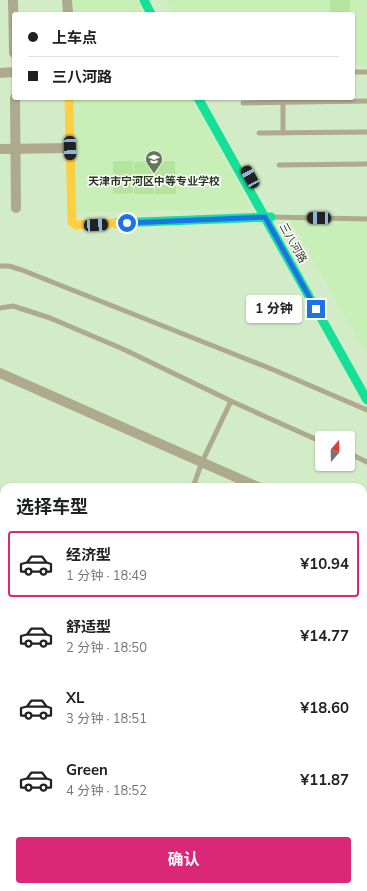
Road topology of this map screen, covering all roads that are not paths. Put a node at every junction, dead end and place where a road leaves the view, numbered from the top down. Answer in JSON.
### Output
{"nodes":[{"id":1,"x":13,"y":0,"type":"edge"},
{"id":2,"x":67,"y":0,"type":"edge"},
{"id":3,"x":144,"y":0,"type":"edge"},
{"id":4,"x":151,"y":0,"type":"edge"},
{"id":5,"x":13,"y":12,"type":"edge"},
{"id":6,"x":68,"y":12,"type":"edge"},
{"id":7,"x":151,"y":12,"type":"edge"},
{"id":8,"x":158,"y":12,"type":"edge"},
{"id":9,"x":0,"y":72,"type":"edge"},
{"id":10,"x":12,"y":72,"type":"edge"},
{"id":11,"x":355,"y":72,"type":"edge"},
{"id":12,"x":367,"y":72,"type":"edge"},
{"id":13,"x":15,"y":100,"type":"edge"},
{"id":14,"x":69,"y":100,"type":"edge"},
{"id":15,"x":199,"y":100,"type":"edge"},
{"id":16,"x":207,"y":100,"type":"edge"},
{"id":17,"x":283,"y":100,"type":"edge"},
{"id":18,"x":367,"y":101,"type":"edge"},
{"id":19,"x":243,"y":103,"type":"dead end"},
{"id":20,"x":367,"y":132,"type":"edge"},
{"id":21,"x":259,"y":133,"type":"dead end"},
{"id":22,"x":283,"y":133,"type":"junction"},
{"id":23,"x":70,"y":148,"type":"junction"},
{"id":24,"x":0,"y":149,"type":"edge"},
{"id":25,"x":16,"y":149,"type":"junction"},
{"id":26,"x":367,"y":164,"type":"edge"},
{"id":27,"x":278,"y":165,"type":"dead end"},
{"id":28,"x":16,"y":208,"type":"dead end"},
{"id":29,"x":268,"y":217,"type":"junction"},
{"id":30,"x":367,"y":219,"type":"edge"},
{"id":31,"x":0,"y":266,"type":"edge"},
{"id":32,"x":0,"y":308,"type":"edge"},
{"id":33,"x":0,"y":373,"type":"edge"},
{"id":34,"x":367,"y":388,"type":"edge"},
{"id":35,"x":367,"y":400,"type":"edge"},
{"id":36,"x":231,"y":401,"type":"junction"},
{"id":37,"x":367,"y":410,"type":"edge"},
{"id":38,"x":315,"y":439,"type":"edge"},
{"id":39,"x":355,"y":456,"type":"edge"},
{"id":40,"x":202,"y":462,"type":"junction"},
{"id":41,"x":367,"y":462,"type":"edge"},
{"id":42,"x":194,"y":483,"type":"edge"},
{"id":43,"x":249,"y":483,"type":"edge"}],
"edges":[{"from":1,"to":5,"type":"street"},
{"from":2,"to":6,"type":"street"},
{"from":3,"to":7,"type":"street"},
{"from":4,"to":8,"type":"street"},
{"from":9,"to":10,"type":"street"},
{"from":11,"to":12,"type":"lane"},
{"from":13,"to":25,"type":"street"},
{"from":14,"to":23,"type":"street"},
{"from":15,"to":29,"type":"street","name":"三八河路"},
{"from":16,"to":29,"type":"street","name":"三八河路"},
{"from":17,"to":22,"type":"lane"},
{"from":18,"to":19,"type":"lane"},
{"from":20,"to":22,"type":"lane"},
{"from":21,"to":22,"type":"lane"},
{"from":23,"to":25,"type":"street"},
{"from":23,"to":29,"type":"street"},
{"from":24,"to":25,"type":"street"},
{"from":25,"to":28,"type":"street"},
{"from":26,"to":27,"type":"lane"},
{"from":29,"to":30,"type":"lane"},
{"from":29,"to":34,"type":"street","name":"三八河路"},
{"from":29,"to":35,"type":"street","name":"三八河路"},
{"from":31,"to":37,"type":"lane"},
{"from":32,"to":36,"type":"lane"},
{"from":33,"to":40,"type":"street"},
{"from":36,"to":38,"type":"lane"},
{"from":36,"to":40,"type":"lane"},
{"from":39,"to":41,"type":"lane"},
{"from":40,"to":42,"type":"lane"},
{"from":40,"to":43,"type":"street"}]}
